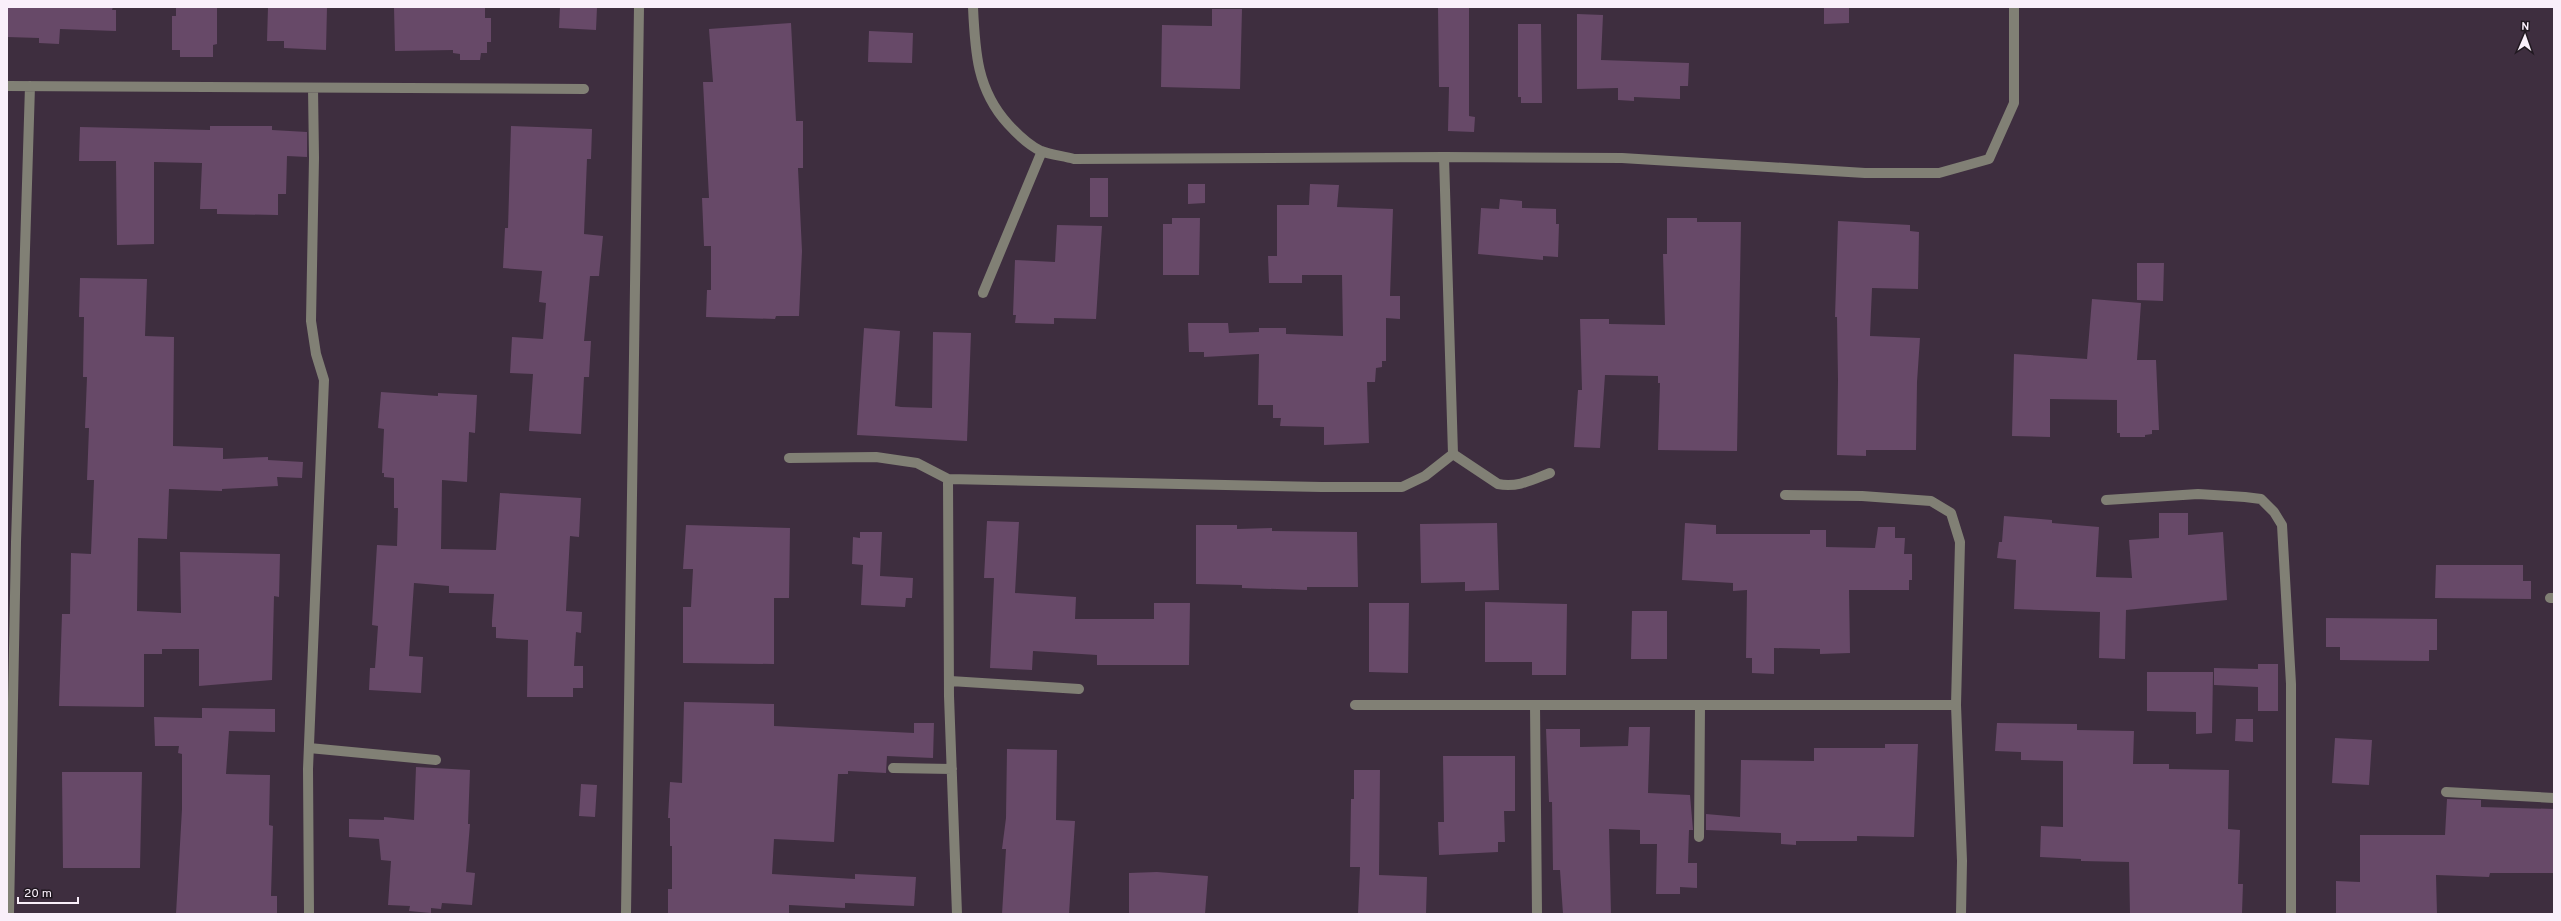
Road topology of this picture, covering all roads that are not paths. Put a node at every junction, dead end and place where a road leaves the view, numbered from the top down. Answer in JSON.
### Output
{"nodes":[{"id":1,"x":639,"y":7,"type":"edge"},
{"id":2,"x":973,"y":7,"type":"edge"},
{"id":3,"x":2014,"y":7,"type":"edge"},
{"id":4,"x":7,"y":86,"type":"edge"},
{"id":5,"x":30,"y":86,"type":"junction"},
{"id":6,"x":313,"y":88,"type":"junction"},
{"id":7,"x":584,"y":89,"type":"dead end"},
{"id":8,"x":1042,"y":151,"type":"junction"},
{"id":9,"x":1444,"y":157,"type":"junction"},
{"id":10,"x":983,"y":293,"type":"dead end"},
{"id":11,"x":1453,"y":454,"type":"junction"},
{"id":12,"x":789,"y":458,"type":"dead end"},
{"id":13,"x":1550,"y":473,"type":"dead end"},
{"id":14,"x":948,"y":479,"type":"junction"},
{"id":15,"x":1786,"y":495,"type":"dead end"},
{"id":16,"x":2106,"y":500,"type":"dead end"},
{"id":17,"x":950,"y":681,"type":"junction"},
{"id":18,"x":1079,"y":689,"type":"dead end"},
{"id":19,"x":1355,"y":705,"type":"dead end"},
{"id":20,"x":1535,"y":705,"type":"junction"},
{"id":21,"x":1956,"y":705,"type":"junction"},
{"id":22,"x":1700,"y":706,"type":"junction"},
{"id":23,"x":309,"y":748,"type":"junction"},
{"id":24,"x":436,"y":760,"type":"dead end"},
{"id":25,"x":893,"y":768,"type":"dead end"},
{"id":26,"x":952,"y":768,"type":"junction"},
{"id":27,"x":2446,"y":792,"type":"dead end"},
{"id":28,"x":2554,"y":798,"type":"edge"},
{"id":29,"x":1700,"y":838,"type":"dead end"},
{"id":30,"x":9,"y":914,"type":"edge"},
{"id":31,"x":309,"y":914,"type":"edge"},
{"id":32,"x":626,"y":914,"type":"edge"},
{"id":33,"x":957,"y":914,"type":"edge"},
{"id":34,"x":1537,"y":914,"type":"edge"},
{"id":35,"x":1961,"y":914,"type":"edge"},
{"id":36,"x":2291,"y":914,"type":"edge"}],
"edges":[{"from":1,"to":32,"type":"street"},
{"from":2,"to":8,"type":"street"},
{"from":3,"to":9,"type":"street"},
{"from":4,"to":5,"type":"street"},
{"from":5,"to":6,"type":"street"},
{"from":5,"to":30,"type":"street"},
{"from":6,"to":7,"type":"street"},
{"from":6,"to":23,"type":"street"},
{"from":8,"to":9,"type":"street"},
{"from":8,"to":10,"type":"street"},
{"from":9,"to":11,"type":"street"},
{"from":11,"to":13,"type":"street"},
{"from":11,"to":14,"type":"street"},
{"from":12,"to":14,"type":"street"},
{"from":14,"to":17,"type":"street"},
{"from":15,"to":21,"type":"street"},
{"from":16,"to":36,"type":"street"},
{"from":17,"to":18,"type":"street"},
{"from":17,"to":26,"type":"street"},
{"from":19,"to":20,"type":"street"},
{"from":20,"to":22,"type":"street"},
{"from":20,"to":34,"type":"street"},
{"from":21,"to":22,"type":"street"},
{"from":21,"to":35,"type":"street"},
{"from":22,"to":29,"type":"street"},
{"from":23,"to":24,"type":"street"},
{"from":23,"to":31,"type":"street"},
{"from":25,"to":26,"type":"street"},
{"from":26,"to":33,"type":"street"},
{"from":27,"to":28,"type":"street"}]}
